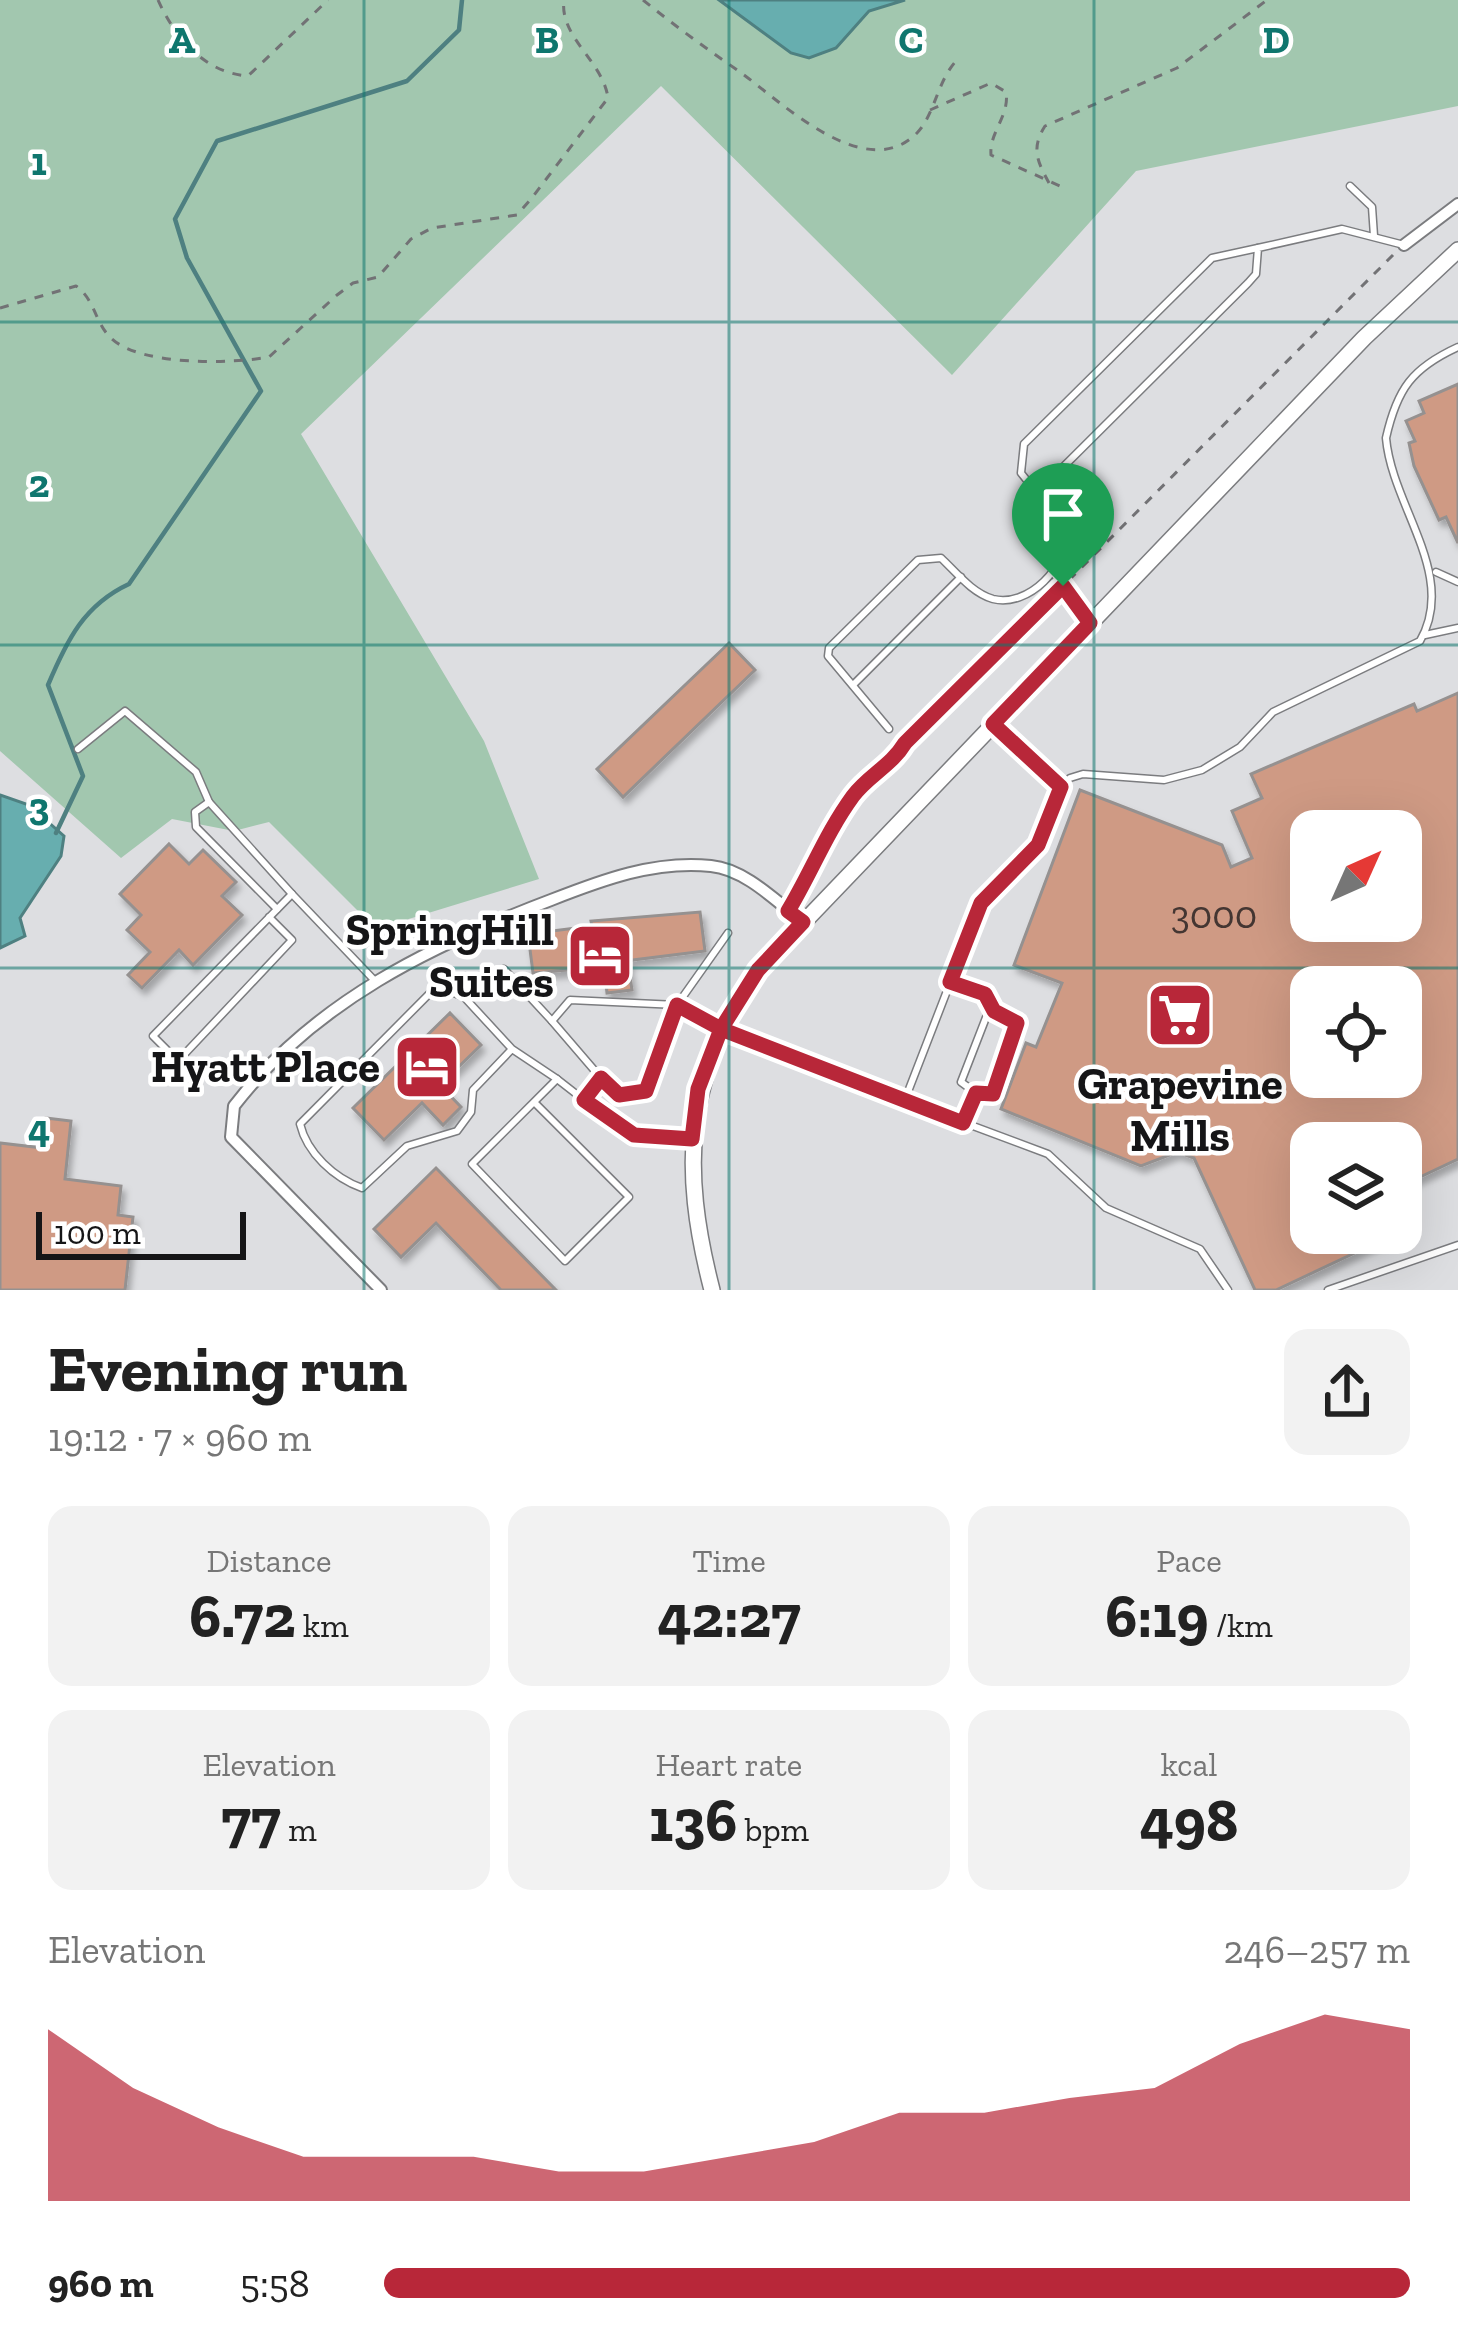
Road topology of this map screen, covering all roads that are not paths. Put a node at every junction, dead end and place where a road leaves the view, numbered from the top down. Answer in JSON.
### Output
{"nodes":[{"id":1,"x":1350,"y":186,"type":"dead end"},
{"id":2,"x":1458,"y":204,"type":"edge"},
{"id":3,"x":1374,"y":236,"type":"junction"},
{"id":4,"x":1401,"y":244,"type":"joint"},
{"id":5,"x":1258,"y":248,"type":"junction"},
{"id":6,"x":1458,"y":250,"type":"edge"},
{"id":7,"x":1458,"y":347,"type":"edge"},
{"id":8,"x":1037,"y":493,"type":"junction"},
{"id":9,"x":1436,"y":572,"type":"junction"},
{"id":10,"x":1054,"y":574,"type":"junction"},
{"id":11,"x":961,"y":577,"type":"junction"},
{"id":12,"x":1458,"y":582,"type":"edge"},
{"id":13,"x":1090,"y":623,"type":"junction"},
{"id":14,"x":1458,"y":628,"type":"edge"},
{"id":15,"x":1425,"y":635,"type":"junction"},
{"id":16,"x":854,"y":684,"type":"junction"},
{"id":17,"x":993,"y":724,"type":"junction"},
{"id":18,"x":889,"y":729,"type":"dead end"},
{"id":19,"x":77,"y":749,"type":"dead end"},
{"id":20,"x":1061,"y":787,"type":"junction"},
{"id":21,"x":209,"y":802,"type":"junction"},
{"id":22,"x":292,"y":894,"type":"junction"},
{"id":23,"x":277,"y":909,"type":"junction"},
{"id":24,"x":269,"y":917,"type":"junction"},
{"id":25,"x":803,"y":922,"type":"junction"},
{"id":26,"x":728,"y":933,"type":"dead end"},
{"id":27,"x":504,"y":970,"type":"dead end"},
{"id":28,"x":376,"y":982,"type":"junction"},
{"id":29,"x":950,"y":982,"type":"junction"},
{"id":30,"x":677,"y":1005,"type":"junction"},
{"id":31,"x":994,"y":1011,"type":"junction"},
{"id":32,"x":552,"y":1021,"type":"junction"},
{"id":33,"x":721,"y":1029,"type":"junction"},
{"id":34,"x":512,"y":1049,"type":"junction"},
{"id":35,"x":601,"y":1078,"type":"junction"},
{"id":36,"x":557,"y":1079,"type":"junction"},
{"id":37,"x":976,"y":1093,"type":"junction"},
{"id":38,"x":584,"y":1100,"type":"junction"},
{"id":39,"x":535,"y":1102,"type":"junction"},
{"id":40,"x":904,"y":1102,"type":"junction"},
{"id":41,"x":963,"y":1123,"type":"junction"},
{"id":42,"x":692,"y":1139,"type":"junction"},
{"id":43,"x":1458,"y":1245,"type":"edge"},
{"id":44,"x":381,"y":1290,"type":"edge"},
{"id":45,"x":712,"y":1290,"type":"edge"},
{"id":46,"x":1228,"y":1290,"type":"edge"},
{"id":47,"x":1328,"y":1290,"type":"edge"}],
"edges":[{"from":1,"to":3,"type":"lane"},
{"from":2,"to":4,"type":"street"},
{"from":3,"to":4,"type":"lane"},
{"from":3,"to":5,"type":"lane"},
{"from":5,"to":8,"type":"lane"},
{"from":5,"to":8,"type":"lane"},
{"from":6,"to":13,"type":"street"},
{"from":7,"to":9,"type":"lane"},
{"from":8,"to":10,"type":"lane"},
{"from":9,"to":12,"type":"lane"},
{"from":9,"to":15,"type":"lane"},
{"from":10,"to":11,"type":"lane"},
{"from":10,"to":13,"type":"lane"},
{"from":11,"to":16,"type":"lane"},
{"from":11,"to":16,"type":"lane"},
{"from":13,"to":17,"type":"street"},
{"from":14,"to":15,"type":"lane"},
{"from":15,"to":20,"type":"lane"},
{"from":16,"to":18,"type":"lane"},
{"from":17,"to":20,"type":"lane"},
{"from":17,"to":25,"type":"street"},
{"from":19,"to":21,"type":"lane"},
{"from":20,"to":29,"type":"lane"},
{"from":21,"to":22,"type":"lane"},
{"from":21,"to":23,"type":"lane"},
{"from":22,"to":23,"type":"lane"},
{"from":22,"to":28,"type":"lane"},
{"from":23,"to":24,"type":"lane"},
{"from":24,"to":24,"type":"lane"},
{"from":25,"to":28,"type":"street"},
{"from":25,"to":33,"type":"street"},
{"from":26,"to":30,"type":"lane"},
{"from":27,"to":32,"type":"lane"},
{"from":28,"to":44,"type":"street"},
{"from":29,"to":31,"type":"lane"},
{"from":29,"to":40,"type":"lane"},
{"from":30,"to":32,"type":"lane"},
{"from":30,"to":33,"type":"lane"},
{"from":30,"to":35,"type":"lane"},
{"from":31,"to":37,"type":"lane"},
{"from":31,"to":37,"type":"lane"},
{"from":32,"to":35,"type":"lane"},
{"from":33,"to":40,"type":"lane"},
{"from":33,"to":42,"type":"street"},
{"from":34,"to":34,"type":"lane"},
{"from":34,"to":36,"type":"lane"},
{"from":35,"to":38,"type":"lane"},
{"from":36,"to":38,"type":"lane"},
{"from":36,"to":39,"type":"lane"},
{"from":37,"to":41,"type":"lane"},
{"from":38,"to":42,"type":"lane"},
{"from":39,"to":39,"type":"lane"},
{"from":40,"to":41,"type":"lane"},
{"from":41,"to":46,"type":"lane"},
{"from":42,"to":45,"type":"street"},
{"from":43,"to":47,"type":"lane"}]}
